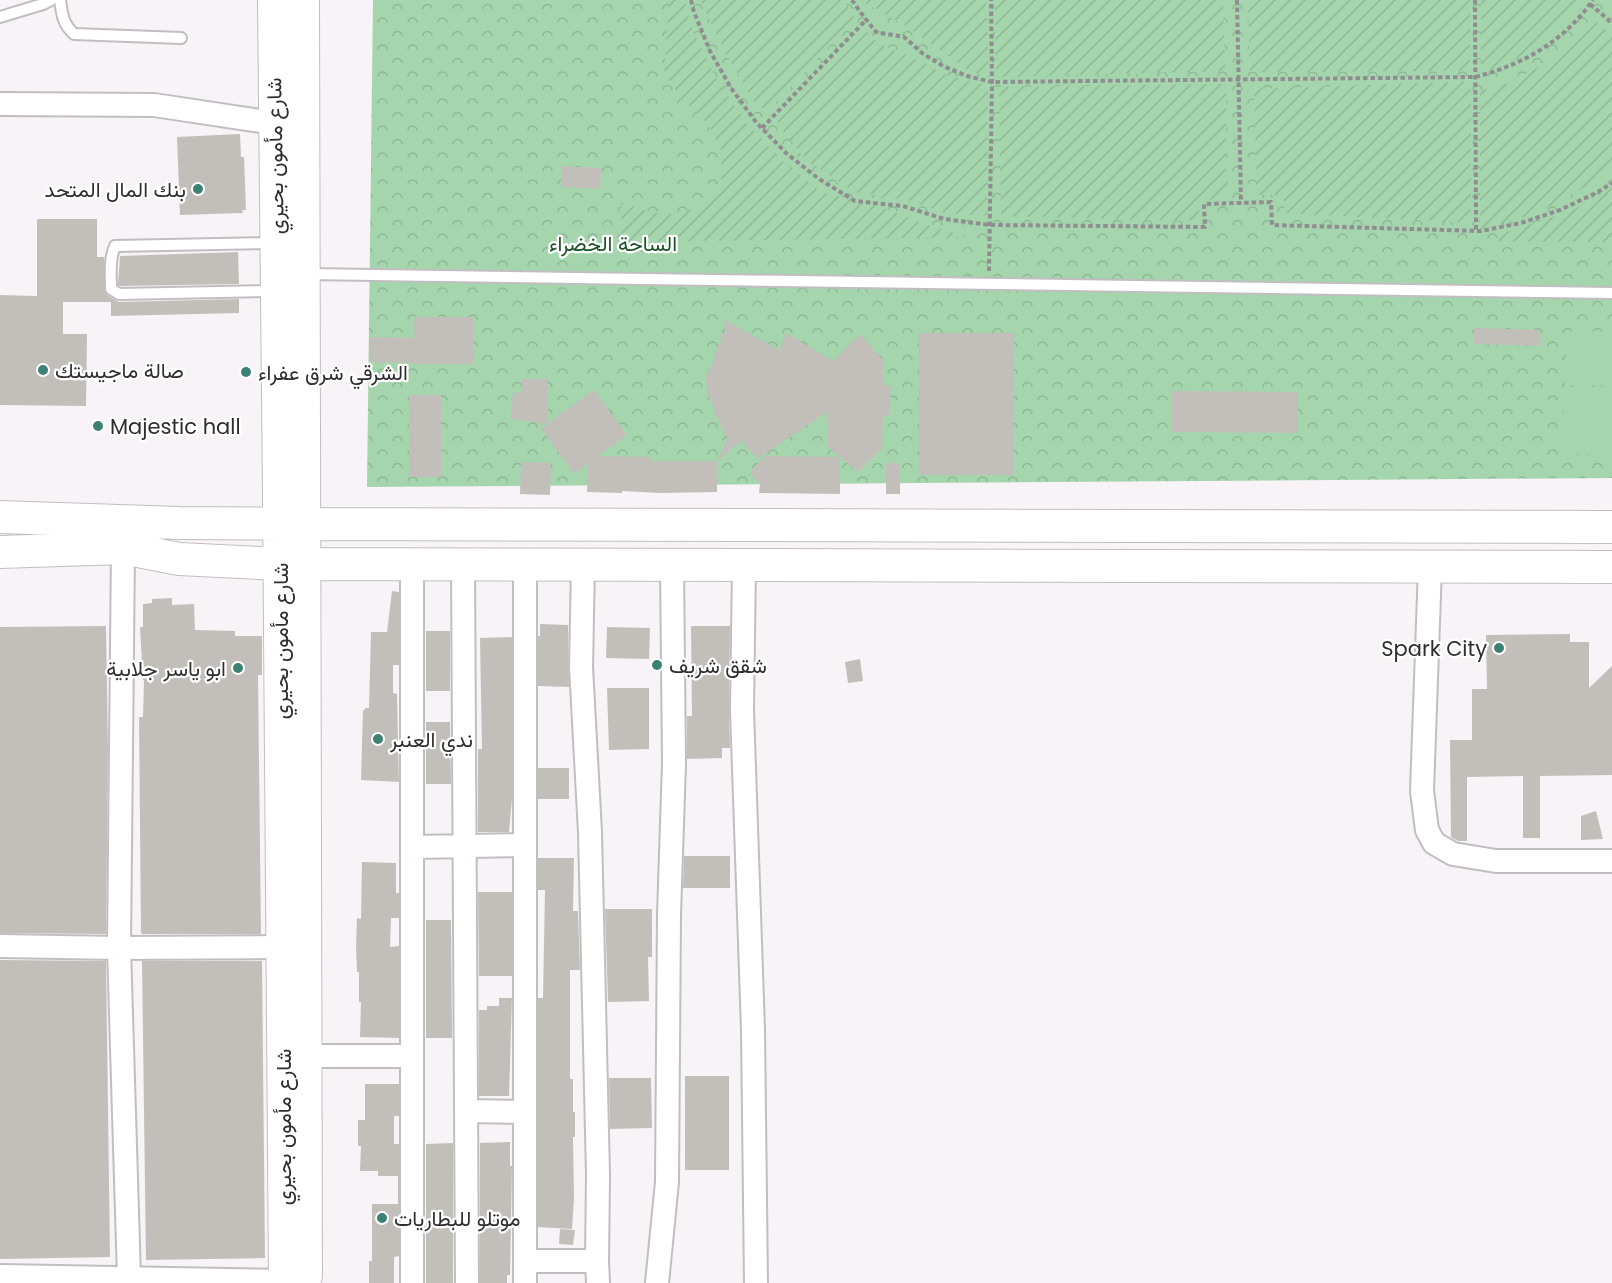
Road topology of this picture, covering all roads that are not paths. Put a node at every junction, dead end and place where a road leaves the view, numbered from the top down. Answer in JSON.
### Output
{"nodes":[{"id":1,"x":51,"y":0,"type":"edge"},
{"id":2,"x":60,"y":0,"type":"edge"},
{"id":3,"x":274,"y":0,"type":"edge"},
{"id":4,"x":303,"y":0,"type":"edge"},
{"id":5,"x":0,"y":17,"type":"edge"},
{"id":6,"x":181,"y":38,"type":"dead end"},
{"id":7,"x":0,"y":104,"type":"edge"},
{"id":8,"x":274,"y":123,"type":"junction"},
{"id":9,"x":276,"y":243,"type":"junction"},
{"id":10,"x":303,"y":273,"type":"junction"},
{"id":11,"x":277,"y":291,"type":"junction"},
{"id":12,"x":1612,"y":293,"type":"edge"},
{"id":13,"x":0,"y":517,"type":"edge"},
{"id":14,"x":292,"y":524,"type":"junction"},
{"id":15,"x":1612,"y":527,"type":"edge"},
{"id":16,"x":123,"y":548,"type":"junction"},
{"id":17,"x":0,"y":552,"type":"edge"},
{"id":18,"x":291,"y":563,"type":"junction"},
{"id":19,"x":412,"y":564,"type":"junction"},
{"id":20,"x":464,"y":564,"type":"junction"},
{"id":21,"x":525,"y":564,"type":"junction"},
{"id":22,"x":583,"y":564,"type":"junction"},
{"id":23,"x":672,"y":565,"type":"junction"},
{"id":24,"x":744,"y":565,"type":"junction"},
{"id":25,"x":1430,"y":567,"type":"junction"},
{"id":26,"x":1612,"y":567,"type":"edge"},
{"id":27,"x":525,"y":845,"type":"junction"},
{"id":28,"x":465,"y":846,"type":"junction"},
{"id":29,"x":412,"y":847,"type":"junction"},
{"id":30,"x":1612,"y":861,"type":"edge"},
{"id":31,"x":0,"y":946,"type":"edge"},
{"id":32,"x":282,"y":947,"type":"junction"},
{"id":33,"x":119,"y":948,"type":"junction"},
{"id":34,"x":305,"y":1056,"type":"junction"},
{"id":35,"x":412,"y":1056,"type":"junction"},
{"id":36,"x":466,"y":1111,"type":"junction"},
{"id":37,"x":525,"y":1112,"type":"junction"},
{"id":38,"x":525,"y":1272,"type":"edge"},
{"id":39,"x":597,"y":1272,"type":"edge"},
{"id":40,"x":0,"y":1276,"type":"edge"},
{"id":41,"x":129,"y":1278,"type":"junction"},
{"id":42,"x":292,"y":1282,"type":"edge"},
{"id":43,"x":412,"y":1283,"type":"edge"},
{"id":44,"x":467,"y":1283,"type":"edge"},
{"id":45,"x":657,"y":1283,"type":"edge"},
{"id":46,"x":756,"y":1283,"type":"edge"}],
"edges":[{"from":1,"to":5,"type":"lane"},
{"from":2,"to":6,"type":"lane"},
{"from":3,"to":8,"type":"street","name":"شارع مأمون بحيري"},
{"from":4,"to":10,"type":"street","name":"شارع مأمون بحيري"},
{"from":7,"to":8,"type":"street"},
{"from":8,"to":9,"type":"street","name":"شارع مأمون بحيري"},
{"from":9,"to":11,"type":"street","name":"شارع مأمون بحيري"},
{"from":9,"to":11,"type":"lane"},
{"from":10,"to":12,"type":"lane"},
{"from":10,"to":14,"type":"street","name":"شارع مأمون بحيري"},
{"from":11,"to":14,"type":"street","name":"شارع مأمون بحيري"},
{"from":13,"to":14,"type":"street"},
{"from":14,"to":15,"type":"street"},
{"from":14,"to":18,"type":"street","name":"شارع مأمون بحيري"},
{"from":16,"to":17,"type":"street"},
{"from":16,"to":18,"type":"street"},
{"from":16,"to":33,"type":"street"},
{"from":18,"to":19,"type":"street"},
{"from":18,"to":32,"type":"street","name":"شارع مأمون بحيري"},
{"from":18,"to":34,"type":"street","name":"شارع مأمون بحيري"},
{"from":19,"to":20,"type":"street"},
{"from":19,"to":29,"type":"street"},
{"from":20,"to":21,"type":"street"},
{"from":20,"to":28,"type":"street"},
{"from":21,"to":22,"type":"street"},
{"from":21,"to":27,"type":"street"},
{"from":22,"to":23,"type":"street"},
{"from":22,"to":39,"type":"street"},
{"from":23,"to":24,"type":"street"},
{"from":23,"to":45,"type":"street"},
{"from":24,"to":25,"type":"street"},
{"from":24,"to":46,"type":"street"},
{"from":25,"to":26,"type":"street"},
{"from":25,"to":30,"type":"street"},
{"from":27,"to":28,"type":"street"},
{"from":27,"to":37,"type":"street"},
{"from":28,"to":29,"type":"street"},
{"from":28,"to":36,"type":"street"},
{"from":29,"to":35,"type":"street"},
{"from":31,"to":33,"type":"street"},
{"from":32,"to":33,"type":"street"},
{"from":32,"to":42,"type":"street","name":"شارع مأمون بحيري"},
{"from":33,"to":41,"type":"street"},
{"from":34,"to":35,"type":"street"},
{"from":34,"to":42,"type":"street","name":"شارع مأمون بحيري"},
{"from":35,"to":43,"type":"street"},
{"from":36,"to":37,"type":"street"},
{"from":36,"to":44,"type":"street"},
{"from":37,"to":38,"type":"street"},
{"from":38,"to":39,"type":"street"},
{"from":40,"to":41,"type":"street"},
{"from":41,"to":42,"type":"street"}]}
